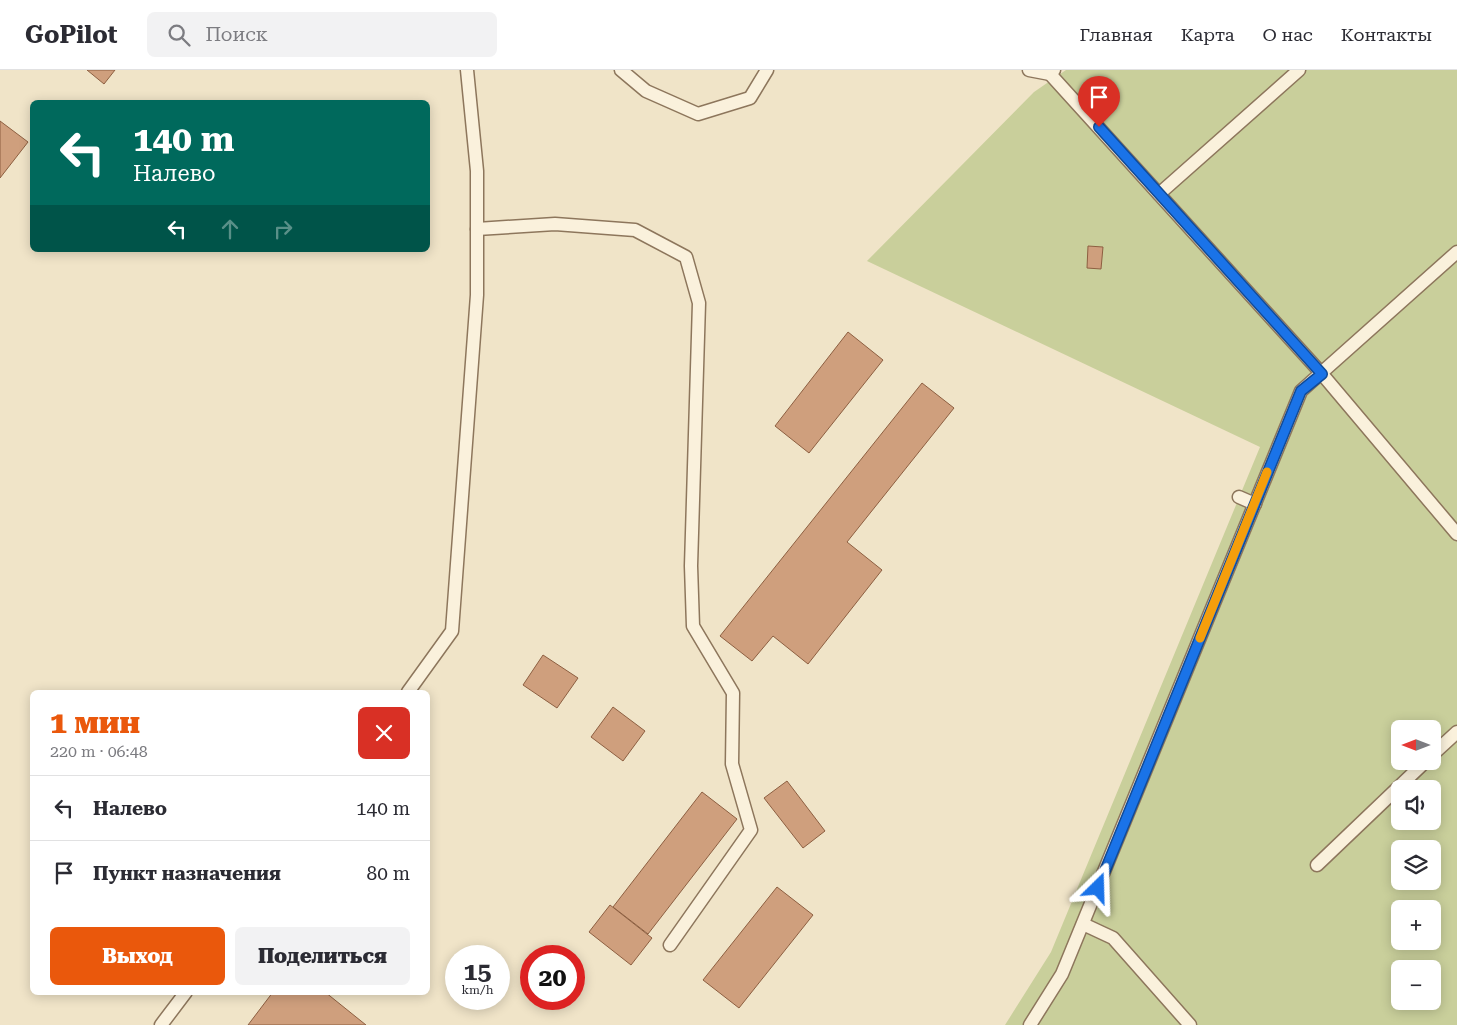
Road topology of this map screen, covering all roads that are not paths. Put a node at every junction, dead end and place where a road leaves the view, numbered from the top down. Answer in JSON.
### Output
{"nodes":[{"id":1,"x":467,"y":70,"type":"edge"},
{"id":2,"x":621,"y":70,"type":"edge"},
{"id":3,"x":767,"y":70,"type":"edge"},
{"id":4,"x":1029,"y":70,"type":"edge"},
{"id":5,"x":1299,"y":70,"type":"edge"},
{"id":6,"x":1052,"y":72,"type":"edge"},
{"id":7,"x":1159,"y":194,"type":"junction"},
{"id":8,"x":477,"y":229,"type":"junction"},
{"id":9,"x":1457,"y":252,"type":"edge"},
{"id":10,"x":1322,"y":374,"type":"junction"},
{"id":11,"x":1239,"y":498,"type":"dead end"},
{"id":12,"x":1255,"y":504,"type":"junction"},
{"id":13,"x":1457,"y":534,"type":"edge"},
{"id":14,"x":409,"y":690,"type":"edge"},
{"id":15,"x":1457,"y":732,"type":"edge"},
{"id":16,"x":1441,"y":747,"type":"edge"},
{"id":17,"x":1417,"y":770,"type":"edge"},
{"id":18,"x":1317,"y":865,"type":"dead end"},
{"id":19,"x":1083,"y":924,"type":"junction"},
{"id":20,"x":670,"y":945,"type":"dead end"},
{"id":21,"x":184,"y":995,"type":"edge"},
{"id":22,"x":161,"y":1025,"type":"edge"},
{"id":23,"x":1030,"y":1025,"type":"edge"},
{"id":24,"x":1190,"y":1025,"type":"edge"}],
"edges":[{"from":1,"to":8,"type":"lane"},
{"from":2,"to":3,"type":"lane"},
{"from":4,"to":6,"type":"lane"},
{"from":5,"to":7,"type":"lane"},
{"from":6,"to":7,"type":"lane"},
{"from":7,"to":10,"type":"lane"},
{"from":8,"to":14,"type":"lane"},
{"from":8,"to":20,"type":"lane"},
{"from":9,"to":10,"type":"lane"},
{"from":10,"to":12,"type":"lane"},
{"from":10,"to":13,"type":"lane"},
{"from":11,"to":12,"type":"lane"},
{"from":12,"to":19,"type":"lane"},
{"from":15,"to":16,"type":"lane"},
{"from":17,"to":18,"type":"lane"},
{"from":19,"to":23,"type":"lane"},
{"from":19,"to":24,"type":"lane"},
{"from":21,"to":22,"type":"lane"}]}
